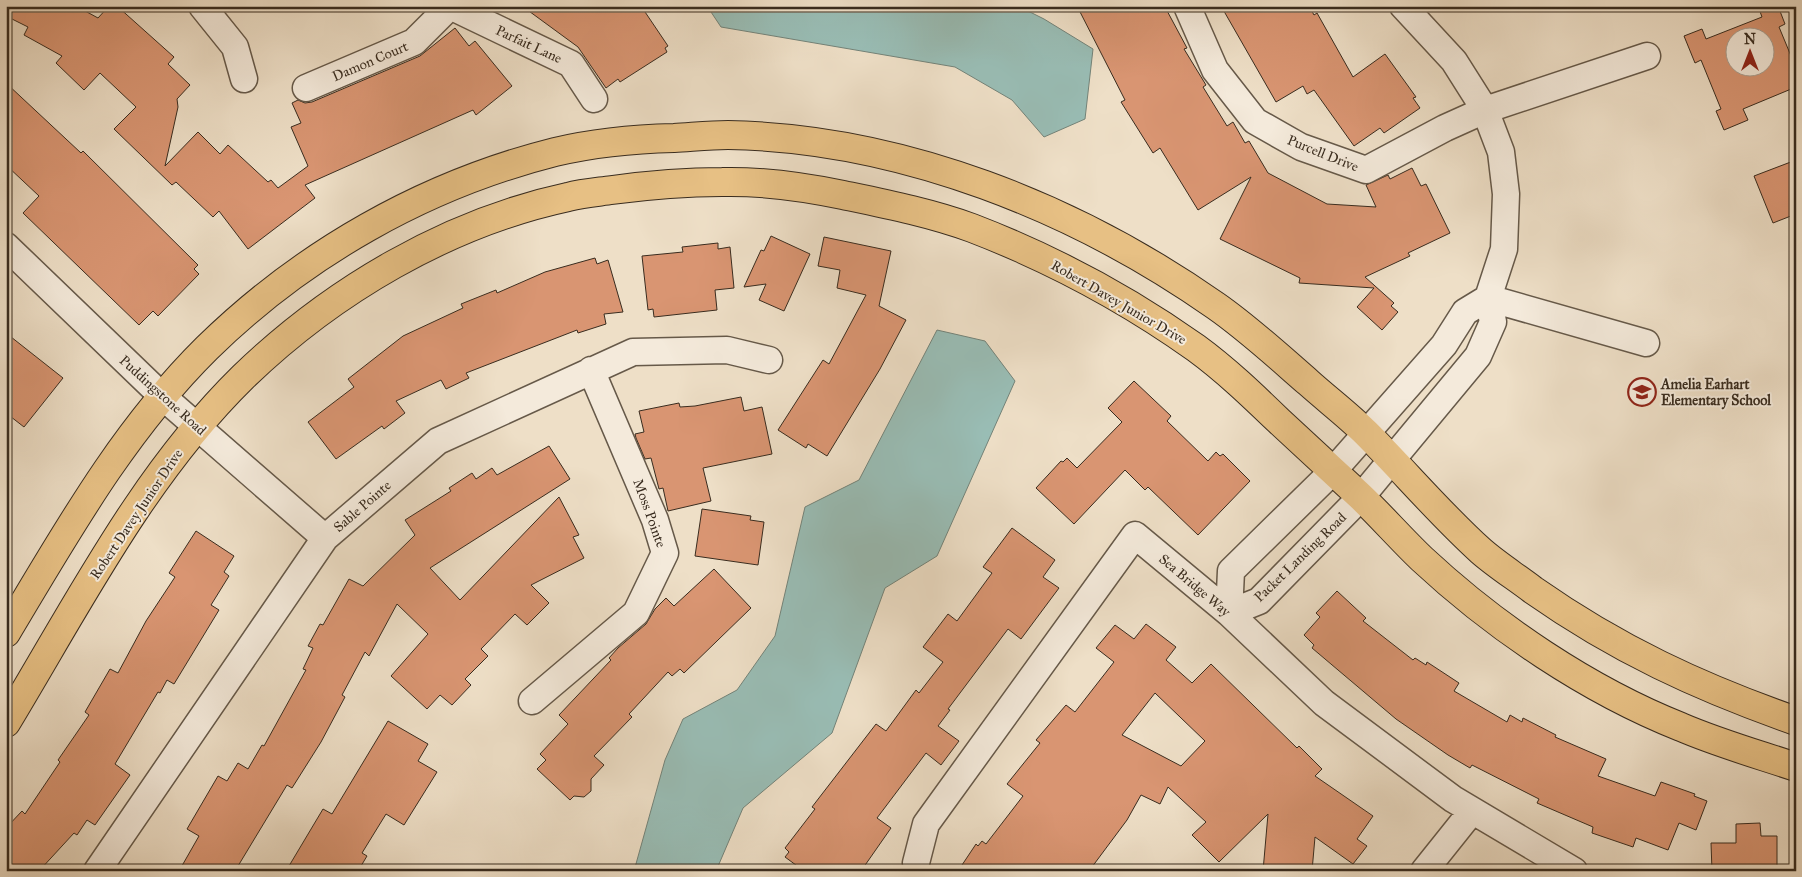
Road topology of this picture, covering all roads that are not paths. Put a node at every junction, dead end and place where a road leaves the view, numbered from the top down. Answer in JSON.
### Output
{"nodes":[{"id":1,"x":202,"y":6,"type":"edge"},
{"id":2,"x":450,"y":6,"type":"edge"},
{"id":3,"x":1187,"y":6,"type":"edge"},
{"id":4,"x":1404,"y":6,"type":"edge"},
{"id":5,"x":1647,"y":56,"type":"dead end"},
{"id":6,"x":244,"y":79,"type":"dead end"},
{"id":7,"x":306,"y":88,"type":"dead end"},
{"id":8,"x":594,"y":99,"type":"dead end"},
{"id":9,"x":1485,"y":110,"type":"junction"},
{"id":10,"x":6,"y":246,"type":"edge"},
{"id":11,"x":1488,"y":298,"type":"junction"},
{"id":12,"x":1646,"y":343,"type":"dead end"},
{"id":13,"x":769,"y":360,"type":"dead end"},
{"id":14,"x":591,"y":370,"type":"junction"},
{"id":15,"x":162,"y":396,"type":"junction"},
{"id":16,"x":197,"y":426,"type":"junction"},
{"id":17,"x":1366,"y":433,"type":"junction"},
{"id":18,"x":1392,"y":462,"type":"junction"},
{"id":19,"x":1333,"y":471,"type":"junction"},
{"id":20,"x":1361,"y":497,"type":"junction"},
{"id":21,"x":325,"y":538,"type":"junction"},
{"id":22,"x":1229,"y":613,"type":"junction"},
{"id":23,"x":6,"y":633,"type":"edge"},
{"id":24,"x":532,"y":701,"type":"dead end"},
{"id":25,"x":1796,"y":721,"type":"edge"},
{"id":26,"x":6,"y":723,"type":"edge"},
{"id":27,"x":1796,"y":767,"type":"edge"},
{"id":28,"x":1472,"y":811,"type":"junction"},
{"id":29,"x":916,"y":863,"type":"dead end"},
{"id":30,"x":97,"y":871,"type":"edge"},
{"id":31,"x":1424,"y":871,"type":"edge"},
{"id":32,"x":1574,"y":871,"type":"edge"}],
"edges":[{"from":1,"to":6,"type":"street"},
{"from":2,"to":7,"type":"street","name":"Damon Court"},
{"from":2,"to":8,"type":"street","name":"Parfait Lane"},
{"from":3,"to":9,"type":"street","name":"Purcell Drive"},
{"from":4,"to":9,"type":"street","name":"Packet Landing Road"},
{"from":5,"to":9,"type":"street","name":"Purcell Drive"},
{"from":9,"to":11,"type":"street","name":"Packet Landing Road"},
{"from":10,"to":15,"type":"street","name":"Puddingstone Road"},
{"from":11,"to":12,"type":"street"},
{"from":11,"to":17,"type":"street"},
{"from":11,"to":18,"type":"street","name":"Packet Landing Road"},
{"from":13,"to":14,"type":"street","name":"Sable Pointe"},
{"from":14,"to":21,"type":"street","name":"Sable Pointe"},
{"from":14,"to":24,"type":"street","name":"Moss Pointe"},
{"from":15,"to":16,"type":"street","name":"Puddingstone Road"},
{"from":15,"to":17,"type":"main road"},
{"from":15,"to":23,"type":"main road"},
{"from":16,"to":19,"type":"main road","name":"Robert Davey Junior Drive"},
{"from":16,"to":21,"type":"street","name":"Puddingstone Road"},
{"from":16,"to":26,"type":"main road","name":"Robert Davey Junior Drive"},
{"from":17,"to":18,"type":"main road"},
{"from":17,"to":19,"type":"street"},
{"from":18,"to":20,"type":"street","name":"Packet Landing Road"},
{"from":18,"to":25,"type":"main road"},
{"from":19,"to":20,"type":"main road","name":"Robert Davey Junior Drive"},
{"from":19,"to":22,"type":"street"},
{"from":20,"to":22,"type":"street","name":"Packet Landing Road"},
{"from":20,"to":27,"type":"main road","name":"Robert Davey Junior Drive"},
{"from":21,"to":30,"type":"street","name":"Sable Pointe"},
{"from":22,"to":28,"type":"street","name":"Sea Bridge Way"},
{"from":22,"to":29,"type":"street","name":"Sea Bridge Way"},
{"from":28,"to":31,"type":"street"},
{"from":28,"to":32,"type":"street","name":"Sea Bridge Way"}]}
